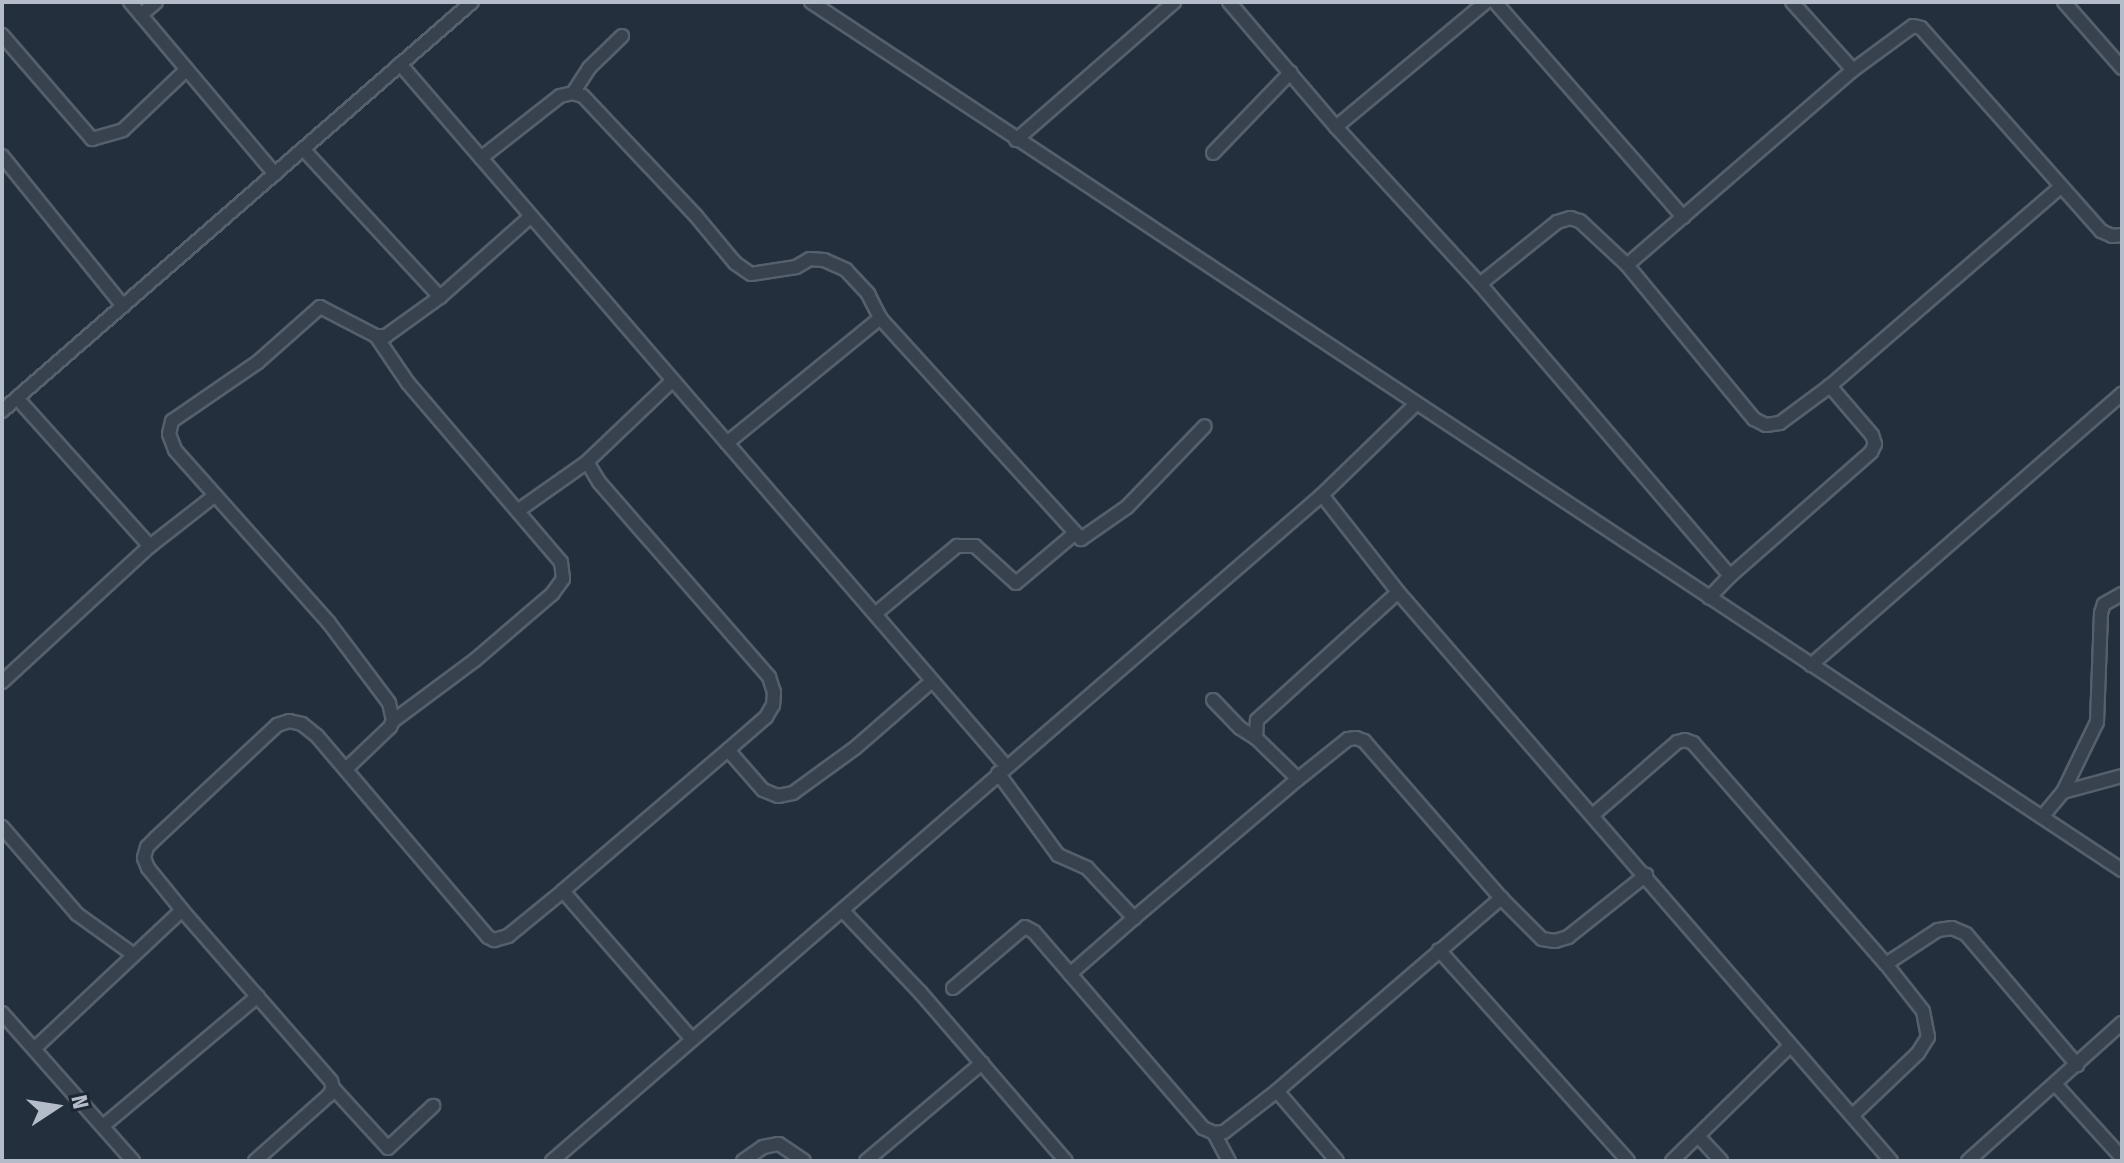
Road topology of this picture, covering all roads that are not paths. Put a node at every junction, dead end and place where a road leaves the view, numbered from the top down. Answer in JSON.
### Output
{"nodes":[{"id":1,"x":130,"y":2,"type":"edge"},
{"id":2,"x":156,"y":2,"type":"edge"},
{"id":3,"x":472,"y":2,"type":"edge"},
{"id":4,"x":811,"y":2,"type":"edge"},
{"id":5,"x":1174,"y":2,"type":"edge"},
{"id":6,"x":1229,"y":2,"type":"edge"},
{"id":7,"x":1486,"y":2,"type":"edge"},
{"id":8,"x":1495,"y":2,"type":"edge"},
{"id":9,"x":2064,"y":2,"type":"edge"},
{"id":10,"x":1800,"y":5,"type":"edge"},
{"id":11,"x":141,"y":15,"type":"junction"},
{"id":12,"x":2,"y":35,"type":"edge"},
{"id":13,"x":622,"y":36,"type":"dead end"},
{"id":14,"x":400,"y":64,"type":"junction"},
{"id":15,"x":2122,"y":68,"type":"edge"},
{"id":16,"x":187,"y":69,"type":"junction"},
{"id":17,"x":1853,"y":70,"type":"junction"},
{"id":18,"x":1291,"y":72,"type":"junction"},
{"id":19,"x":573,"y":93,"type":"junction"},
{"id":20,"x":1336,"y":127,"type":"junction"},
{"id":21,"x":1016,"y":140,"type":"junction"},
{"id":22,"x":303,"y":149,"type":"junction"},
{"id":23,"x":1213,"y":153,"type":"dead end"},
{"id":24,"x":2,"y":156,"type":"edge"},
{"id":25,"x":481,"y":158,"type":"junction"},
{"id":26,"x":275,"y":174,"type":"junction"},
{"id":27,"x":2059,"y":188,"type":"junction"},
{"id":28,"x":1683,"y":217,"type":"junction"},
{"id":29,"x":529,"y":218,"type":"junction"},
{"id":30,"x":2122,"y":235,"type":"edge"},
{"id":31,"x":1627,"y":265,"type":"junction"},
{"id":32,"x":1480,"y":284,"type":"junction"},
{"id":33,"x":440,"y":297,"type":"junction"},
{"id":34,"x":123,"y":306,"type":"junction"},
{"id":35,"x":880,"y":318,"type":"junction"},
{"id":36,"x":376,"y":336,"type":"junction"},
{"id":37,"x":672,"y":381,"type":"junction"},
{"id":38,"x":1830,"y":386,"type":"junction"},
{"id":39,"x":2122,"y":394,"type":"edge"},
{"id":40,"x":17,"y":398,"type":"junction"},
{"id":41,"x":1416,"y":404,"type":"junction"},
{"id":42,"x":2,"y":411,"type":"edge"},
{"id":43,"x":1205,"y":426,"type":"dead end"},
{"id":44,"x":727,"y":443,"type":"junction"},
{"id":45,"x":587,"y":462,"type":"junction"},
{"id":46,"x":1322,"y":495,"type":"junction"},
{"id":47,"x":214,"y":496,"type":"junction"},
{"id":48,"x":519,"y":510,"type":"junction"},
{"id":49,"x":1073,"y":535,"type":"junction"},
{"id":50,"x":150,"y":546,"type":"junction"},
{"id":51,"x":1730,"y":576,"type":"junction"},
{"id":52,"x":1398,"y":592,"type":"junction"},
{"id":53,"x":2122,"y":594,"type":"edge"},
{"id":54,"x":1709,"y":598,"type":"junction"},
{"id":55,"x":875,"y":614,"type":"junction"},
{"id":56,"x":1811,"y":665,"type":"junction"},
{"id":57,"x":932,"y":681,"type":"junction"},
{"id":58,"x":2,"y":682,"type":"edge"},
{"id":59,"x":1213,"y":700,"type":"dead end"},
{"id":60,"x":393,"y":721,"type":"junction"},
{"id":61,"x":1256,"y":738,"type":"junction"},
{"id":62,"x":728,"y":750,"type":"junction"},
{"id":63,"x":346,"y":769,"type":"junction"},
{"id":64,"x":1002,"y":770,"type":"junction"},
{"id":65,"x":2122,"y":776,"type":"edge"},
{"id":66,"x":1298,"y":779,"type":"junction"},
{"id":67,"x":2063,"y":792,"type":"junction"},
{"id":68,"x":1594,"y":814,"type":"junction"},
{"id":69,"x":2042,"y":817,"type":"junction"},
{"id":70,"x":2,"y":827,"type":"edge"},
{"id":71,"x":2122,"y":870,"type":"edge"},
{"id":72,"x":1646,"y":875,"type":"junction"},
{"id":73,"x":563,"y":891,"type":"junction"},
{"id":74,"x":1501,"y":898,"type":"junction"},
{"id":75,"x":182,"y":910,"type":"junction"},
{"id":76,"x":843,"y":911,"type":"junction"},
{"id":77,"x":1134,"y":918,"type":"junction"},
{"id":78,"x":1439,"y":950,"type":"junction"},
{"id":79,"x":134,"y":955,"type":"junction"},
{"id":80,"x":1886,"y":964,"type":"junction"},
{"id":81,"x":1070,"y":974,"type":"junction"},
{"id":82,"x":953,"y":988,"type":"dead end"},
{"id":83,"x":258,"y":996,"type":"junction"},
{"id":84,"x":2,"y":1013,"type":"edge"},
{"id":85,"x":2122,"y":1023,"type":"edge"},
{"id":86,"x":691,"y":1038,"type":"junction"},
{"id":87,"x":1789,"y":1047,"type":"junction"},
{"id":88,"x":34,"y":1049,"type":"junction"},
{"id":89,"x":982,"y":1063,"type":"junction"},
{"id":90,"x":2077,"y":1065,"type":"junction"},
{"id":91,"x":2055,"y":1084,"type":"junction"},
{"id":92,"x":333,"y":1088,"type":"junction"},
{"id":93,"x":1277,"y":1091,"type":"junction"},
{"id":94,"x":433,"y":1106,"type":"dead end"},
{"id":95,"x":1853,"y":1115,"type":"junction"},
{"id":96,"x":103,"y":1126,"type":"junction"},
{"id":97,"x":1214,"y":1133,"type":"junction"},
{"id":98,"x":1698,"y":1136,"type":"junction"},
{"id":99,"x":2122,"y":1158,"type":"edge"},
{"id":100,"x":133,"y":1161,"type":"edge"},
{"id":101,"x":255,"y":1161,"type":"edge"},
{"id":102,"x":552,"y":1161,"type":"edge"},
{"id":103,"x":743,"y":1161,"type":"edge"},
{"id":104,"x":804,"y":1161,"type":"edge"},
{"id":105,"x":866,"y":1161,"type":"edge"},
{"id":106,"x":1066,"y":1161,"type":"edge"},
{"id":107,"x":1229,"y":1161,"type":"edge"},
{"id":108,"x":1337,"y":1161,"type":"edge"},
{"id":109,"x":1628,"y":1161,"type":"edge"},
{"id":110,"x":1672,"y":1161,"type":"edge"},
{"id":111,"x":1721,"y":1161,"type":"edge"},
{"id":112,"x":1891,"y":1161,"type":"edge"},
{"id":113,"x":1968,"y":1161,"type":"edge"}],
"edges":[{"from":1,"to":11,"type":"street"},
{"from":2,"to":11,"type":"street"},
{"from":3,"to":14,"type":"street"},
{"from":4,"to":21,"type":"street"},
{"from":5,"to":21,"type":"street"},
{"from":6,"to":18,"type":"street"},
{"from":7,"to":20,"type":"street"},
{"from":8,"to":28,"type":"street"},
{"from":9,"to":15,"type":"street"},
{"from":10,"to":17,"type":"street"},
{"from":11,"to":16,"type":"street"},
{"from":12,"to":16,"type":"street"},
{"from":13,"to":19,"type":"street"},
{"from":14,"to":22,"type":"street"},
{"from":14,"to":25,"type":"street"},
{"from":16,"to":26,"type":"street"},
{"from":17,"to":27,"type":"street"},
{"from":17,"to":28,"type":"street"},
{"from":18,"to":20,"type":"street"},
{"from":18,"to":23,"type":"street"},
{"from":19,"to":25,"type":"street"},
{"from":19,"to":35,"type":"street"},
{"from":20,"to":32,"type":"street"},
{"from":21,"to":41,"type":"street"},
{"from":22,"to":26,"type":"street"},
{"from":22,"to":33,"type":"street"},
{"from":24,"to":34,"type":"street"},
{"from":25,"to":29,"type":"street"},
{"from":26,"to":34,"type":"street"},
{"from":27,"to":30,"type":"street"},
{"from":27,"to":38,"type":"street"},
{"from":28,"to":31,"type":"street"},
{"from":29,"to":33,"type":"street"},
{"from":29,"to":37,"type":"street"},
{"from":31,"to":32,"type":"street"},
{"from":31,"to":38,"type":"street"},
{"from":32,"to":51,"type":"street"},
{"from":33,"to":36,"type":"street"},
{"from":34,"to":40,"type":"street"},
{"from":35,"to":44,"type":"street"},
{"from":35,"to":49,"type":"street"},
{"from":36,"to":47,"type":"street"},
{"from":36,"to":48,"type":"street"},
{"from":37,"to":44,"type":"street"},
{"from":37,"to":45,"type":"street"},
{"from":38,"to":51,"type":"street"},
{"from":39,"to":56,"type":"street"},
{"from":40,"to":42,"type":"street"},
{"from":40,"to":50,"type":"street"},
{"from":41,"to":46,"type":"street"},
{"from":41,"to":54,"type":"street"},
{"from":43,"to":49,"type":"street"},
{"from":44,"to":55,"type":"street"},
{"from":45,"to":48,"type":"street"},
{"from":45,"to":62,"type":"street"},
{"from":46,"to":52,"type":"street"},
{"from":46,"to":64,"type":"street"},
{"from":47,"to":50,"type":"street"},
{"from":47,"to":60,"type":"street"},
{"from":48,"to":60,"type":"street"},
{"from":49,"to":55,"type":"street"},
{"from":50,"to":58,"type":"street"},
{"from":51,"to":54,"type":"street"},
{"from":52,"to":61,"type":"street"},
{"from":52,"to":68,"type":"street"},
{"from":53,"to":67,"type":"street"},
{"from":54,"to":56,"type":"street"},
{"from":55,"to":57,"type":"street"},
{"from":56,"to":69,"type":"street"},
{"from":57,"to":62,"type":"street"},
{"from":57,"to":64,"type":"street"},
{"from":59,"to":61,"type":"street"},
{"from":60,"to":63,"type":"street"},
{"from":61,"to":66,"type":"street"},
{"from":62,"to":73,"type":"street"},
{"from":63,"to":73,"type":"street"},
{"from":63,"to":75,"type":"street"},
{"from":64,"to":76,"type":"street"},
{"from":64,"to":77,"type":"street"},
{"from":65,"to":67,"type":"street"},
{"from":66,"to":74,"type":"street"},
{"from":66,"to":77,"type":"street"},
{"from":67,"to":69,"type":"street"},
{"from":68,"to":72,"type":"street"},
{"from":68,"to":80,"type":"street"},
{"from":69,"to":71,"type":"street"},
{"from":70,"to":79,"type":"street"},
{"from":72,"to":74,"type":"street"},
{"from":72,"to":87,"type":"street"},
{"from":73,"to":86,"type":"street"},
{"from":74,"to":78,"type":"street"},
{"from":75,"to":79,"type":"street"},
{"from":75,"to":83,"type":"street"},
{"from":76,"to":86,"type":"street"},
{"from":76,"to":89,"type":"street"},
{"from":77,"to":81,"type":"street"},
{"from":78,"to":93,"type":"street"},
{"from":78,"to":109,"type":"street"},
{"from":79,"to":88,"type":"street"},
{"from":80,"to":90,"type":"street"},
{"from":80,"to":95,"type":"street"},
{"from":81,"to":82,"type":"street"},
{"from":81,"to":97,"type":"street"},
{"from":83,"to":92,"type":"street"},
{"from":83,"to":96,"type":"street"},
{"from":84,"to":88,"type":"street"},
{"from":85,"to":90,"type":"street"},
{"from":86,"to":102,"type":"street"},
{"from":87,"to":95,"type":"street"},
{"from":87,"to":98,"type":"street"},
{"from":88,"to":96,"type":"street"},
{"from":89,"to":105,"type":"street"},
{"from":89,"to":106,"type":"street"},
{"from":90,"to":91,"type":"street"},
{"from":91,"to":99,"type":"street"},
{"from":91,"to":113,"type":"street"},
{"from":92,"to":94,"type":"street"},
{"from":92,"to":101,"type":"street"},
{"from":93,"to":97,"type":"street"},
{"from":93,"to":108,"type":"street"},
{"from":95,"to":112,"type":"street"},
{"from":96,"to":100,"type":"street"},
{"from":97,"to":107,"type":"street"},
{"from":98,"to":110,"type":"street"},
{"from":98,"to":111,"type":"street"},
{"from":103,"to":104,"type":"street"}]}
